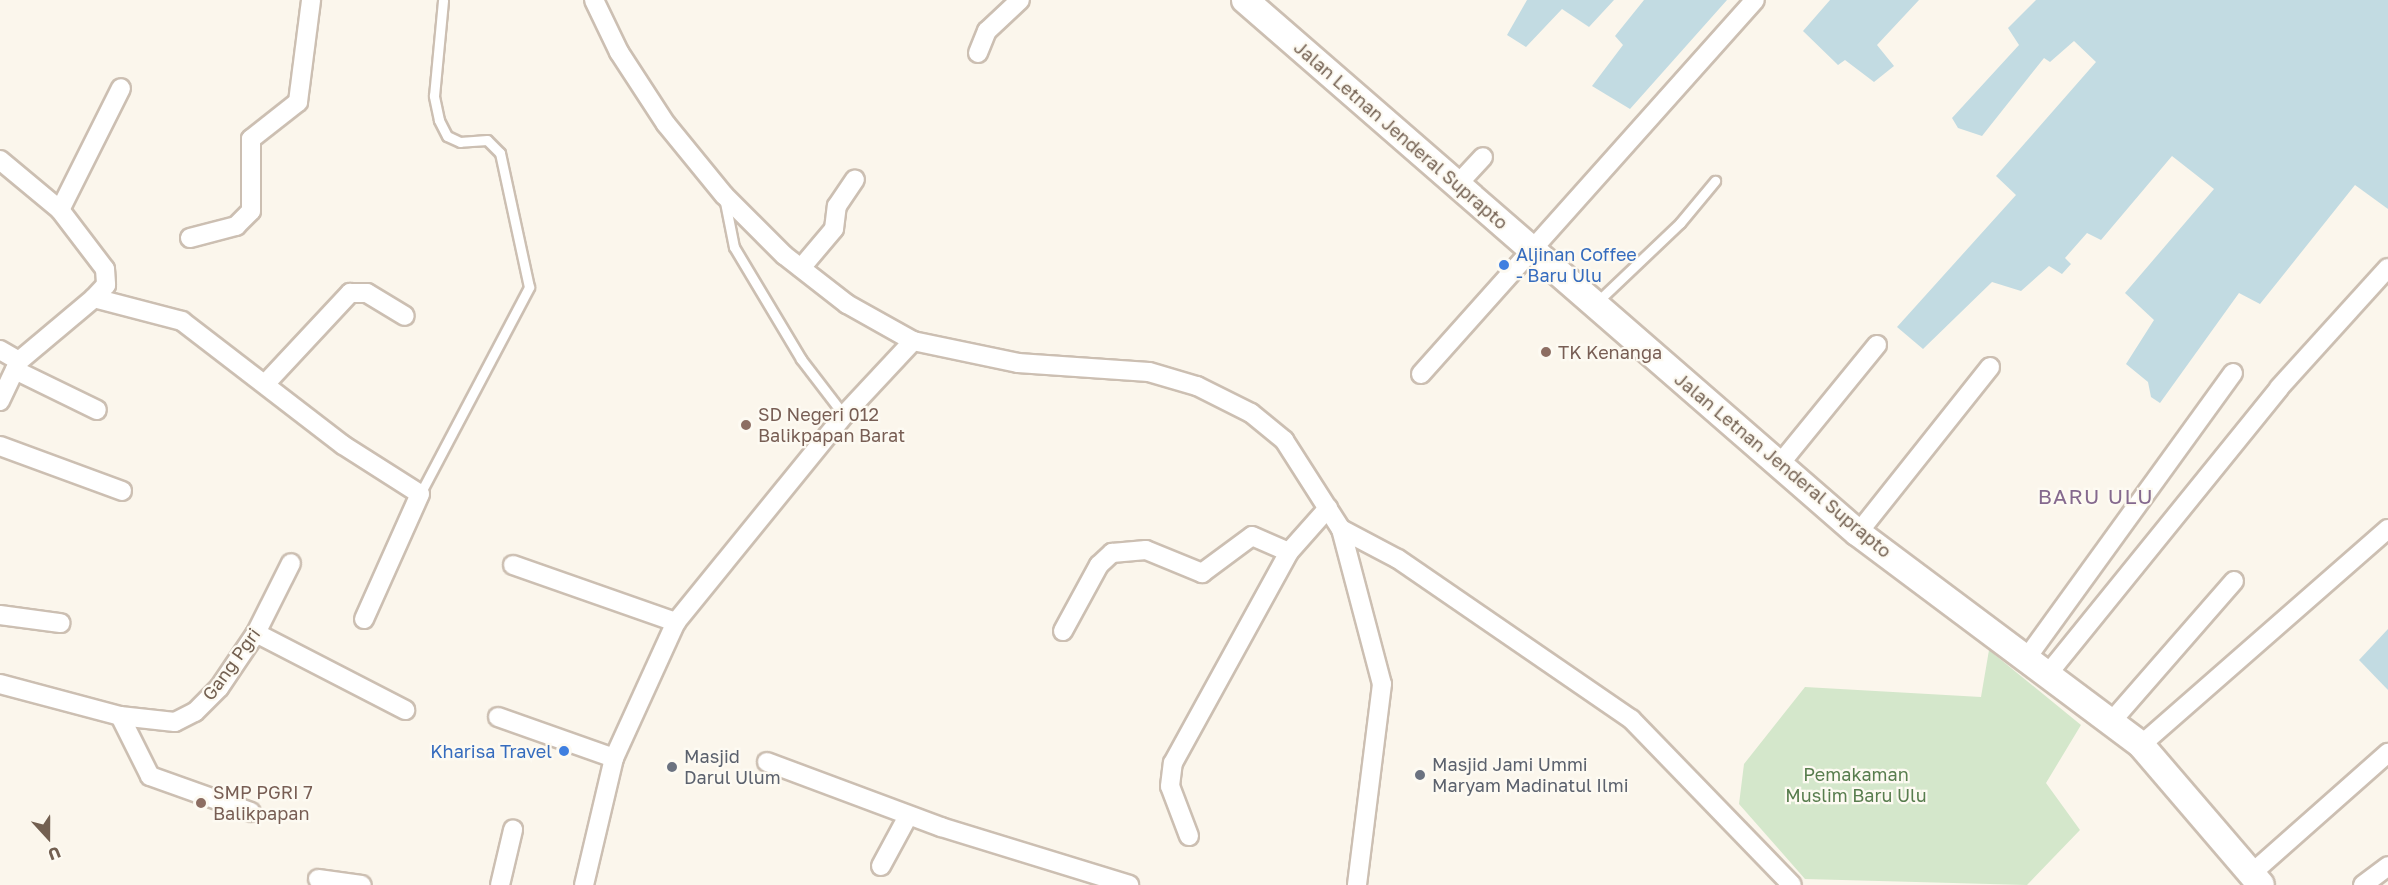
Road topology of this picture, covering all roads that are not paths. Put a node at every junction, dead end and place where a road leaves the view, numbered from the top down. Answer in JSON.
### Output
{"nodes":[{"id":1,"x":311,"y":0,"type":"edge"},
{"id":2,"x":443,"y":0,"type":"edge"},
{"id":3,"x":594,"y":0,"type":"edge"},
{"id":4,"x":1020,"y":0,"type":"edge"},
{"id":5,"x":1245,"y":0,"type":"edge"},
{"id":6,"x":1755,"y":0,"type":"edge"},
{"id":7,"x":978,"y":53,"type":"dead end"},
{"id":8,"x":121,"y":88,"type":"dead end"},
{"id":9,"x":1483,"y":157,"type":"dead end"},
{"id":10,"x":0,"y":160,"type":"edge"},
{"id":11,"x":855,"y":179,"type":"dead end"},
{"id":12,"x":1715,"y":181,"type":"dead end"},
{"id":13,"x":1457,"y":185,"type":"junction"},
{"id":14,"x":724,"y":195,"type":"junction"},
{"id":15,"x":60,"y":210,"type":"junction"},
{"id":16,"x":190,"y":238,"type":"dead end"},
{"id":17,"x":1534,"y":249,"type":"junction"},
{"id":18,"x":801,"y":268,"type":"junction"},
{"id":19,"x":2388,"y":268,"type":"edge"},
{"id":20,"x":94,"y":298,"type":"junction"},
{"id":21,"x":1595,"y":304,"type":"junction"},
{"id":22,"x":405,"y":316,"type":"dead end"},
{"id":23,"x":913,"y":340,"type":"junction"},
{"id":24,"x":1877,"y":345,"type":"dead end"},
{"id":25,"x":0,"y":350,"type":"edge"},
{"id":26,"x":17,"y":365,"type":"junction"},
{"id":27,"x":1990,"y":367,"type":"dead end"},
{"id":28,"x":2233,"y":372,"type":"dead end"},
{"id":29,"x":1420,"y":374,"type":"dead end"},
{"id":30,"x":267,"y":382,"type":"junction"},
{"id":31,"x":0,"y":402,"type":"edge"},
{"id":32,"x":97,"y":410,"type":"dead end"},
{"id":33,"x":844,"y":415,"type":"junction"},
{"id":34,"x":0,"y":447,"type":"edge"},
{"id":35,"x":1779,"y":465,"type":"junction"},
{"id":36,"x":122,"y":491,"type":"dead end"},
{"id":37,"x":420,"y":494,"type":"junction"},
{"id":38,"x":1328,"y":508,"type":"junction"},
{"id":39,"x":1341,"y":529,"type":"junction"},
{"id":40,"x":2388,"y":529,"type":"edge"},
{"id":41,"x":1858,"y":533,"type":"junction"},
{"id":42,"x":1289,"y":552,"type":"junction"},
{"id":43,"x":291,"y":563,"type":"dead end"},
{"id":44,"x":513,"y":565,"type":"dead end"},
{"id":45,"x":2234,"y":581,"type":"dead end"},
{"id":46,"x":0,"y":615,"type":"edge"},
{"id":47,"x":364,"y":618,"type":"dead end"},
{"id":48,"x":676,"y":622,"type":"junction"},
{"id":49,"x":60,"y":623,"type":"dead end"},
{"id":50,"x":1063,"y":631,"type":"dead end"},
{"id":51,"x":256,"y":633,"type":"junction"},
{"id":52,"x":2026,"y":659,"type":"junction"},
{"id":53,"x":2047,"y":675,"type":"junction"},
{"id":54,"x":0,"y":684,"type":"edge"},
{"id":55,"x":405,"y":710,"type":"dead end"},
{"id":56,"x":120,"y":716,"type":"junction"},
{"id":57,"x":498,"y":717,"type":"dead end"},
{"id":58,"x":2111,"y":722,"type":"junction"},
{"id":59,"x":2141,"y":745,"type":"junction"},
{"id":60,"x":2388,"y":753,"type":"edge"},
{"id":61,"x":615,"y":758,"type":"junction"},
{"id":62,"x":767,"y":762,"type":"dead end"},
{"id":63,"x":251,"y":812,"type":"dead end"},
{"id":64,"x":908,"y":816,"type":"junction"},
{"id":65,"x":513,"y":830,"type":"dead end"},
{"id":66,"x":1189,"y":836,"type":"dead end"},
{"id":67,"x":2388,"y":866,"type":"edge"},
{"id":68,"x":881,"y":867,"type":"dead end"},
{"id":69,"x":318,"y":879,"type":"dead end"},
{"id":70,"x":2256,"y":879,"type":"edge"},
{"id":71,"x":362,"y":885,"type":"edge"},
{"id":72,"x":500,"y":885,"type":"edge"},
{"id":73,"x":584,"y":885,"type":"edge"},
{"id":74,"x":1129,"y":885,"type":"edge"},
{"id":75,"x":1357,"y":885,"type":"edge"},
{"id":76,"x":1792,"y":885,"type":"edge"},
{"id":77,"x":2363,"y":885,"type":"edge"}],
"edges":[{"from":1,"to":16,"type":"street"},
{"from":2,"to":37,"type":"lane"},
{"from":3,"to":14,"type":"street"},
{"from":4,"to":7,"type":"street"},
{"from":5,"to":13,"type":"main road","name":"Jalan Letnan Jenderal Suprapto"},
{"from":6,"to":17,"type":"street"},
{"from":8,"to":15,"type":"street"},
{"from":9,"to":13,"type":"street"},
{"from":10,"to":15,"type":"street"},
{"from":11,"to":18,"type":"street"},
{"from":12,"to":21,"type":"lane"},
{"from":13,"to":17,"type":"main road","name":"Jalan Letnan Jenderal Suprapto"},
{"from":14,"to":18,"type":"street"},
{"from":14,"to":33,"type":"lane"},
{"from":15,"to":20,"type":"street"},
{"from":17,"to":21,"type":"main road","name":"Jalan Letnan Jenderal Suprapto"},
{"from":17,"to":29,"type":"street"},
{"from":18,"to":23,"type":"street"},
{"from":19,"to":53,"type":"street"},
{"from":20,"to":26,"type":"street"},
{"from":20,"to":30,"type":"street"},
{"from":21,"to":35,"type":"main road","name":"Jalan Letnan Jenderal Suprapto"},
{"from":22,"to":30,"type":"street"},
{"from":23,"to":33,"type":"street"},
{"from":23,"to":38,"type":"street"},
{"from":24,"to":35,"type":"street"},
{"from":25,"to":26,"type":"street"},
{"from":26,"to":31,"type":"street"},
{"from":26,"to":32,"type":"street"},
{"from":27,"to":41,"type":"street"},
{"from":28,"to":52,"type":"street"},
{"from":30,"to":37,"type":"street"},
{"from":33,"to":48,"type":"street"},
{"from":34,"to":36,"type":"street"},
{"from":35,"to":41,"type":"main road","name":"Jalan Letnan Jenderal Suprapto"},
{"from":37,"to":47,"type":"street"},
{"from":38,"to":39,"type":"street"},
{"from":38,"to":42,"type":"street"},
{"from":39,"to":75,"type":"street"},
{"from":39,"to":76,"type":"street"},
{"from":40,"to":59,"type":"street"},
{"from":41,"to":52,"type":"main road","name":"Jalan Letnan Jenderal Suprapto"},
{"from":42,"to":50,"type":"street"},
{"from":42,"to":66,"type":"street"},
{"from":43,"to":51,"type":"street","name":"Gang Pgri"},
{"from":44,"to":48,"type":"street"},
{"from":45,"to":58,"type":"street"},
{"from":46,"to":49,"type":"street"},
{"from":48,"to":61,"type":"street"},
{"from":51,"to":55,"type":"street"},
{"from":51,"to":56,"type":"street","name":"Gang Pgri"},
{"from":52,"to":53,"type":"main road","name":"Jalan Letnan Jenderal Suprapto"},
{"from":53,"to":58,"type":"main road","name":"Jalan Letnan Jenderal Suprapto"},
{"from":54,"to":56,"type":"street","name":"Gang Pgri"},
{"from":56,"to":63,"type":"street"},
{"from":57,"to":61,"type":"street"},
{"from":58,"to":59,"type":"main road","name":"Jalan Letnan Jenderal Suprapto"},
{"from":59,"to":70,"type":"main road","name":"Jalan Letnan Jenderal Suprapto"},
{"from":60,"to":70,"type":"street"},
{"from":61,"to":73,"type":"street"},
{"from":62,"to":64,"type":"street"},
{"from":64,"to":68,"type":"street"},
{"from":64,"to":74,"type":"street"},
{"from":65,"to":72,"type":"street"},
{"from":67,"to":77,"type":"street"},
{"from":69,"to":71,"type":"street"}]}
